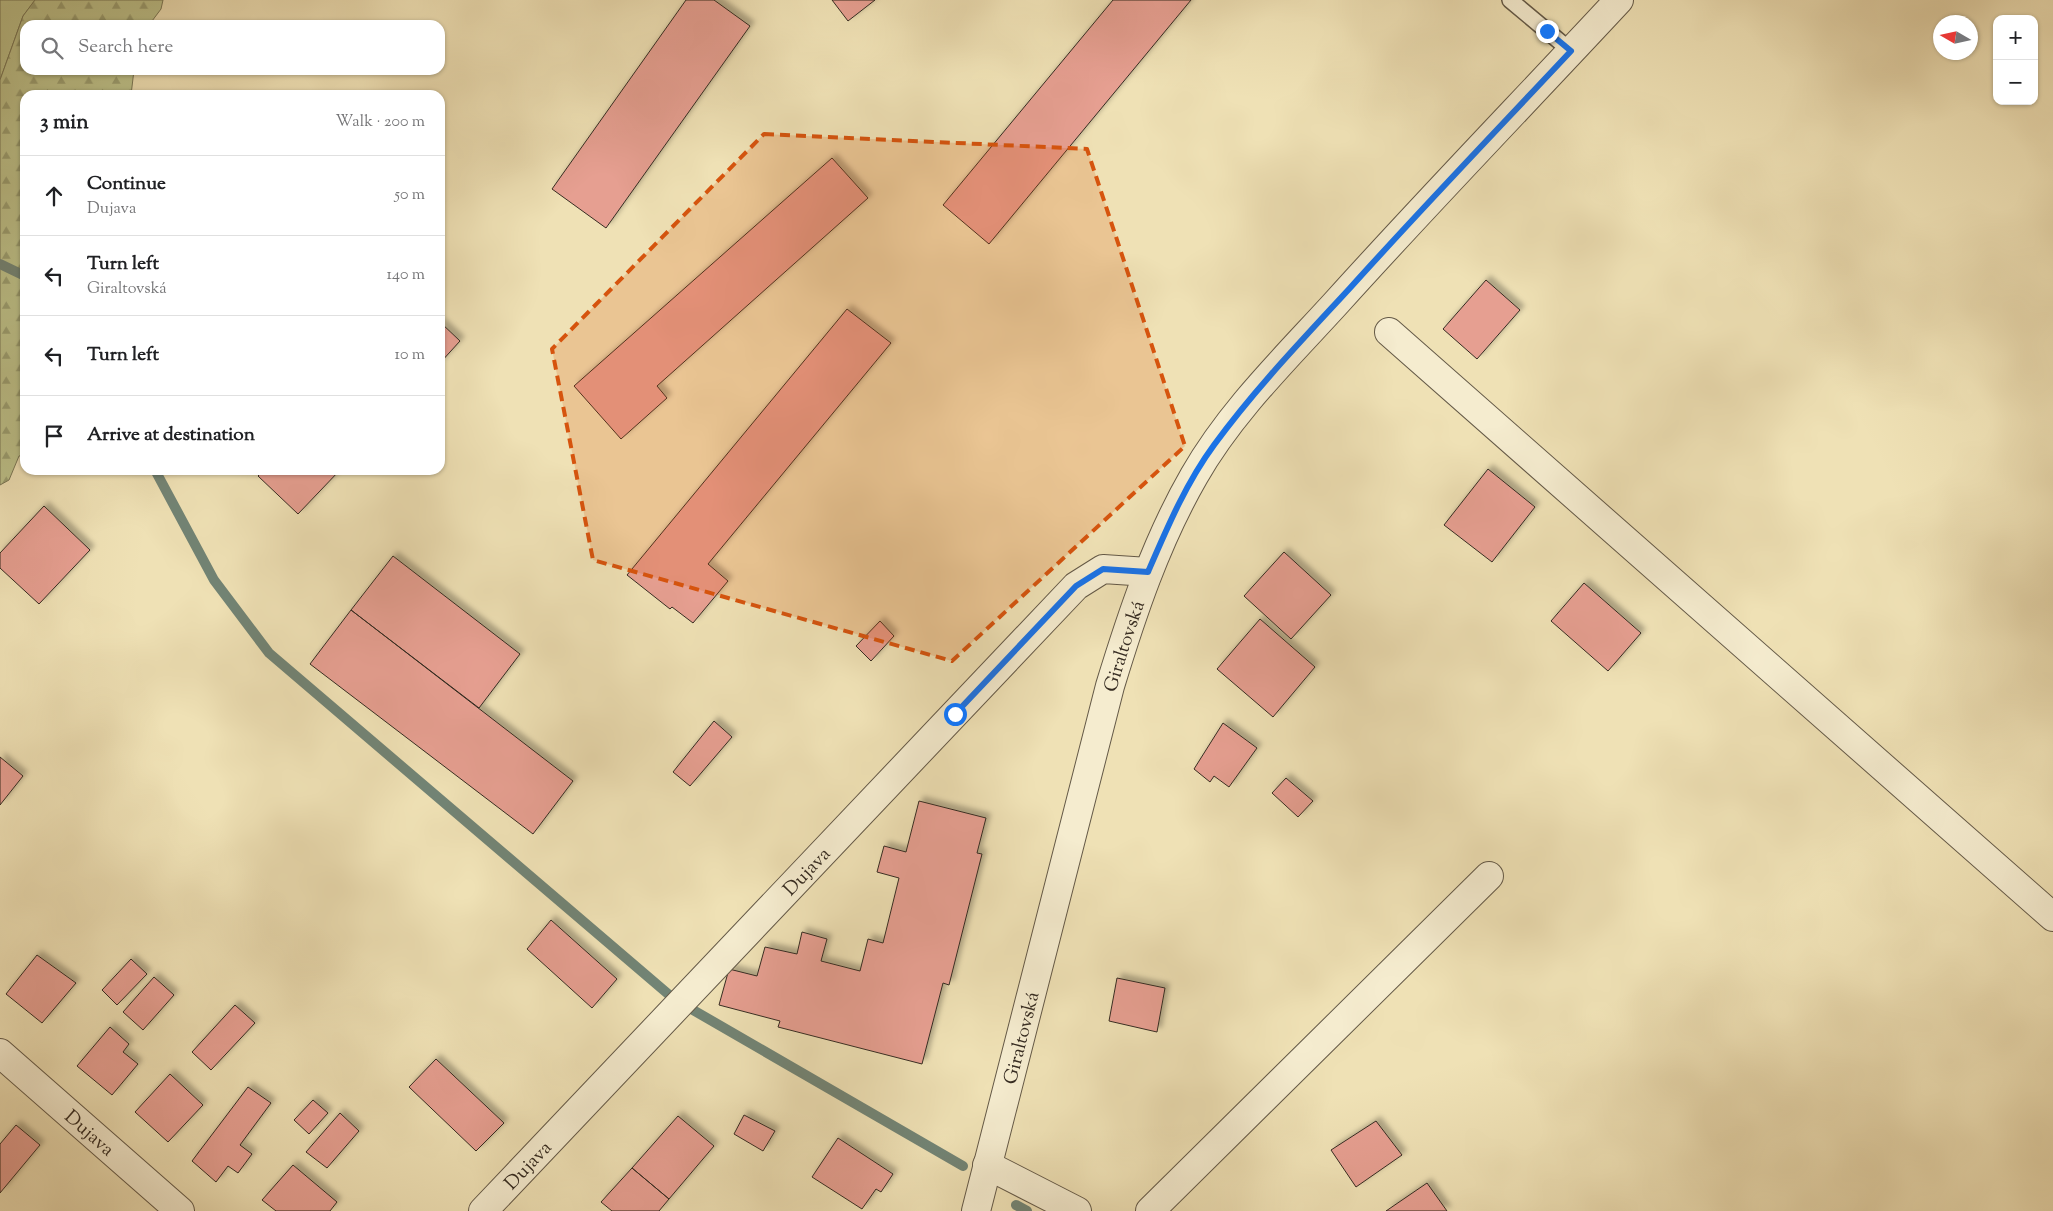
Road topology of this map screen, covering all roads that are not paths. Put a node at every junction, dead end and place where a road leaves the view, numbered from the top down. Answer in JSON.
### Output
{"nodes":[{"id":1,"x":1510,"y":0,"type":"edge"},
{"id":2,"x":1619,"y":0,"type":"edge"},
{"id":3,"x":1571,"y":51,"type":"junction"},
{"id":4,"x":1389,"y":332,"type":"dead end"},
{"id":5,"x":1148,"y":572,"type":"junction"},
{"id":6,"x":1489,"y":876,"type":"dead end"},
{"id":7,"x":2053,"y":917,"type":"edge"},
{"id":8,"x":0,"y":1053,"type":"edge"},
{"id":9,"x":988,"y":1165,"type":"junction"},
{"id":10,"x":180,"y":1211,"type":"edge"},
{"id":11,"x":483,"y":1211,"type":"edge"},
{"id":12,"x":976,"y":1211,"type":"edge"},
{"id":13,"x":1077,"y":1211,"type":"edge"},
{"id":14,"x":1150,"y":1211,"type":"edge"}],
"edges":[{"from":1,"to":3,"type":"lane"},
{"from":2,"to":3,"type":"street","name":"Giraltovská"},
{"from":3,"to":5,"type":"street","name":"Giraltovská"},
{"from":4,"to":7,"type":"street"},
{"from":5,"to":9,"type":"street","name":"Giraltovská"},
{"from":5,"to":11,"type":"street","name":"Dujava"},
{"from":6,"to":14,"type":"street"},
{"from":8,"to":10,"type":"street","name":"Dujava"},
{"from":9,"to":12,"type":"street","name":"Giraltovská"},
{"from":9,"to":13,"type":"street"}]}
